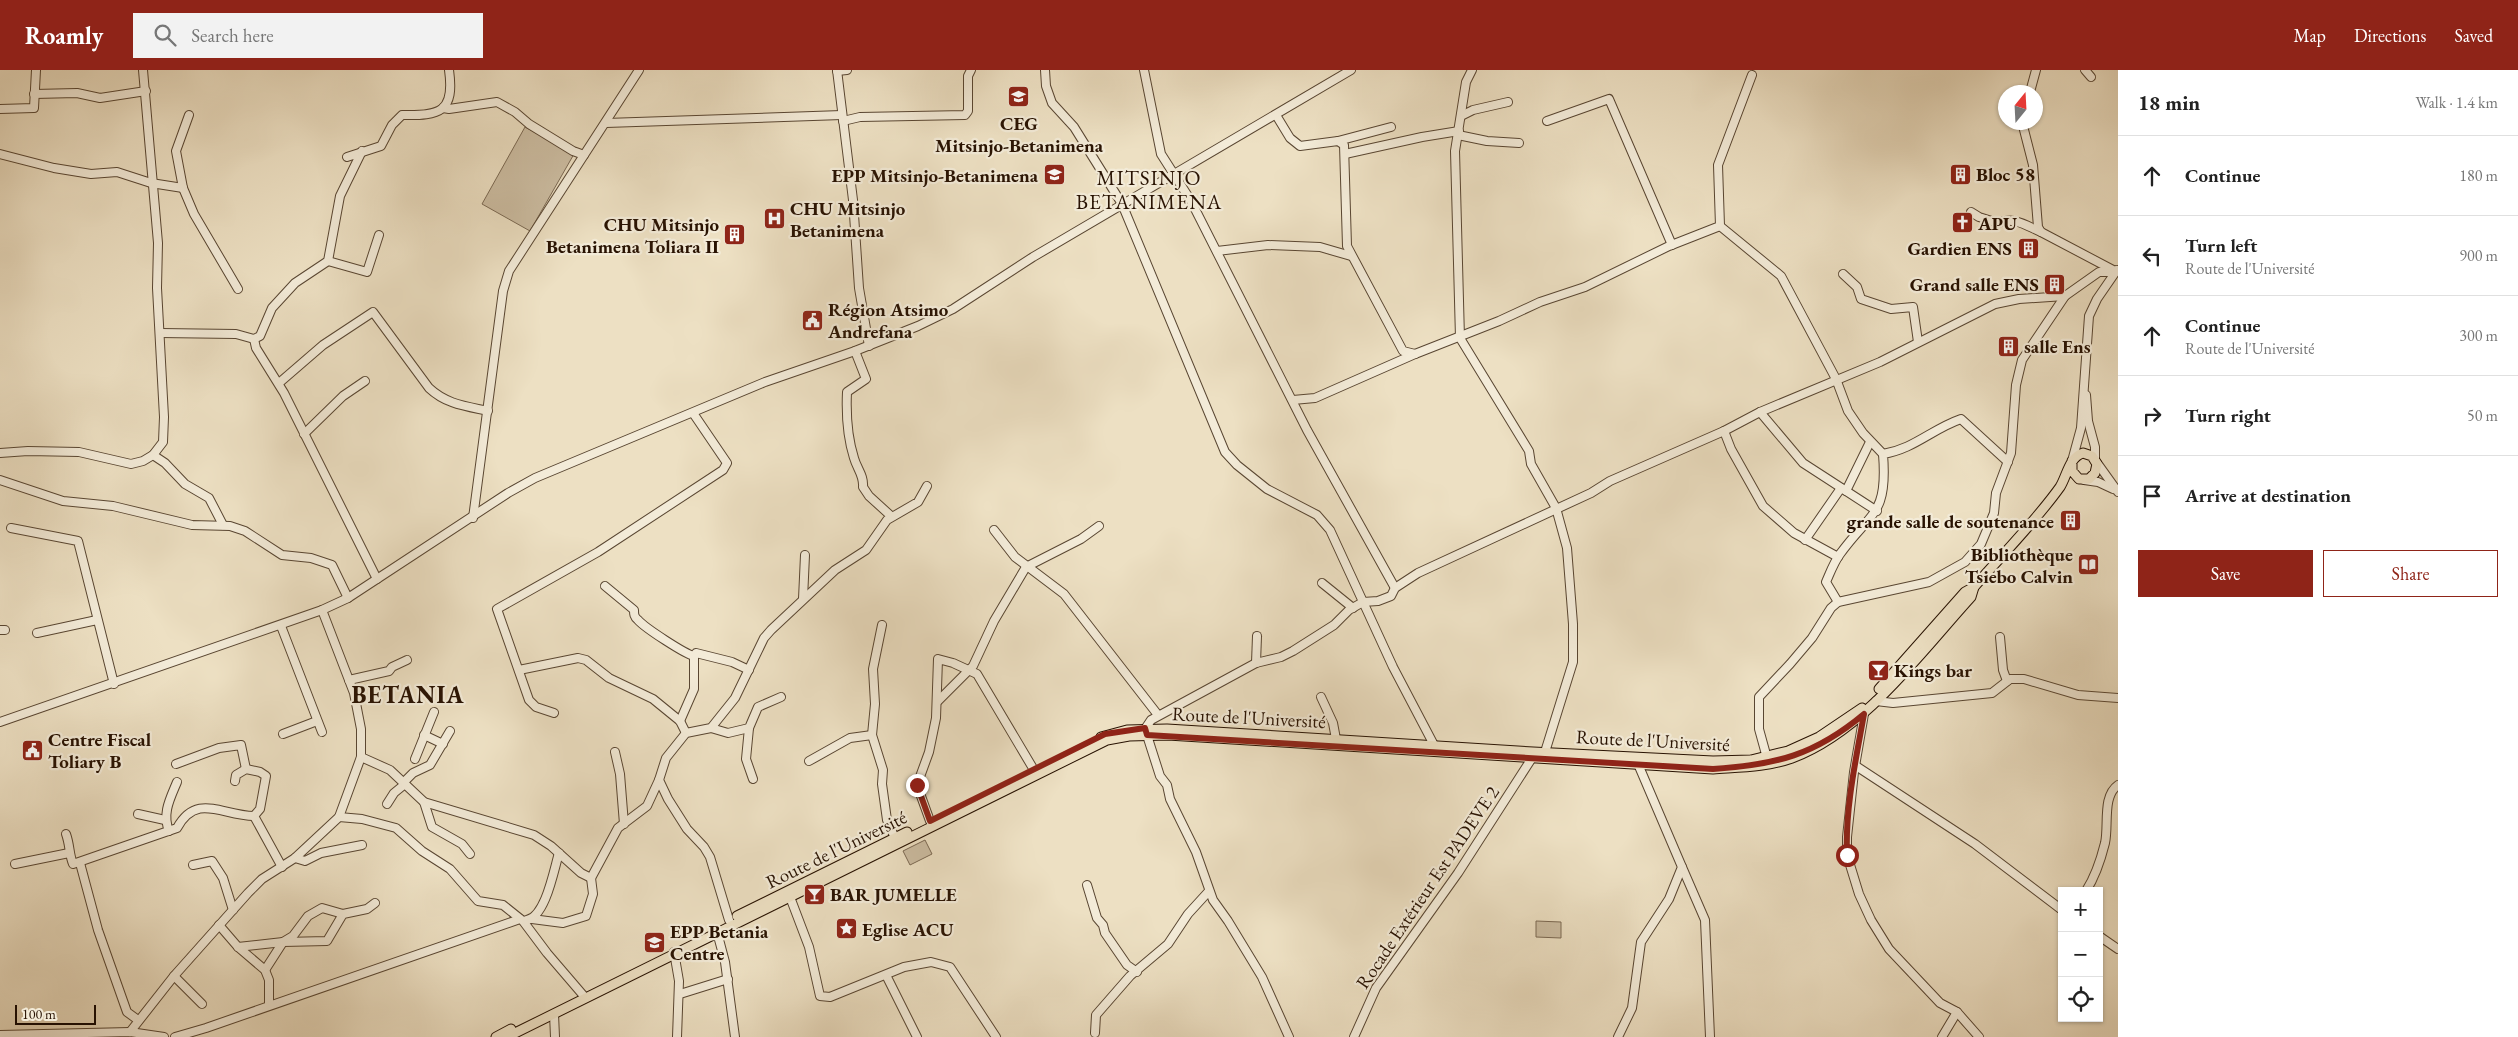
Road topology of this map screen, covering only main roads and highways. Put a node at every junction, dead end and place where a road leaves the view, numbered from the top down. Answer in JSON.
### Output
{"nodes":[{"id":1,"x":2072,"y":461,"type":"junction"},
{"id":2,"x":2084,"y":480,"type":"junction"},
{"id":3,"x":2060,"y":486,"type":"junction"},
{"id":4,"x":1974,"y":588,"type":"junction"},
{"id":5,"x":1146,"y":732,"type":"junction"},
{"id":6,"x":1200,"y":735,"type":"junction"},
{"id":7,"x":496,"y":1037,"type":"edge"},
{"id":8,"x":507,"y":1037,"type":"edge"}],
"edges":[{"from":1,"to":2,"type":"main road"},
{"from":1,"to":2,"type":"main road"},
{"from":1,"to":3,"type":"main road","name":"Route de l'Université"},
{"from":2,"to":3,"type":"main road"},
{"from":3,"to":4,"type":"main road","name":"Route de l'Université"},
{"from":4,"to":6,"type":"main road","name":"Route de l'Université"},
{"from":4,"to":6,"type":"main road","name":"Route de l'Université"},
{"from":5,"to":6,"type":"main road","name":"Route de l'Université"},
{"from":5,"to":7,"type":"main road","name":"Route de l'Université"},
{"from":5,"to":8,"type":"main road","name":"Route de l'Université"}]}
